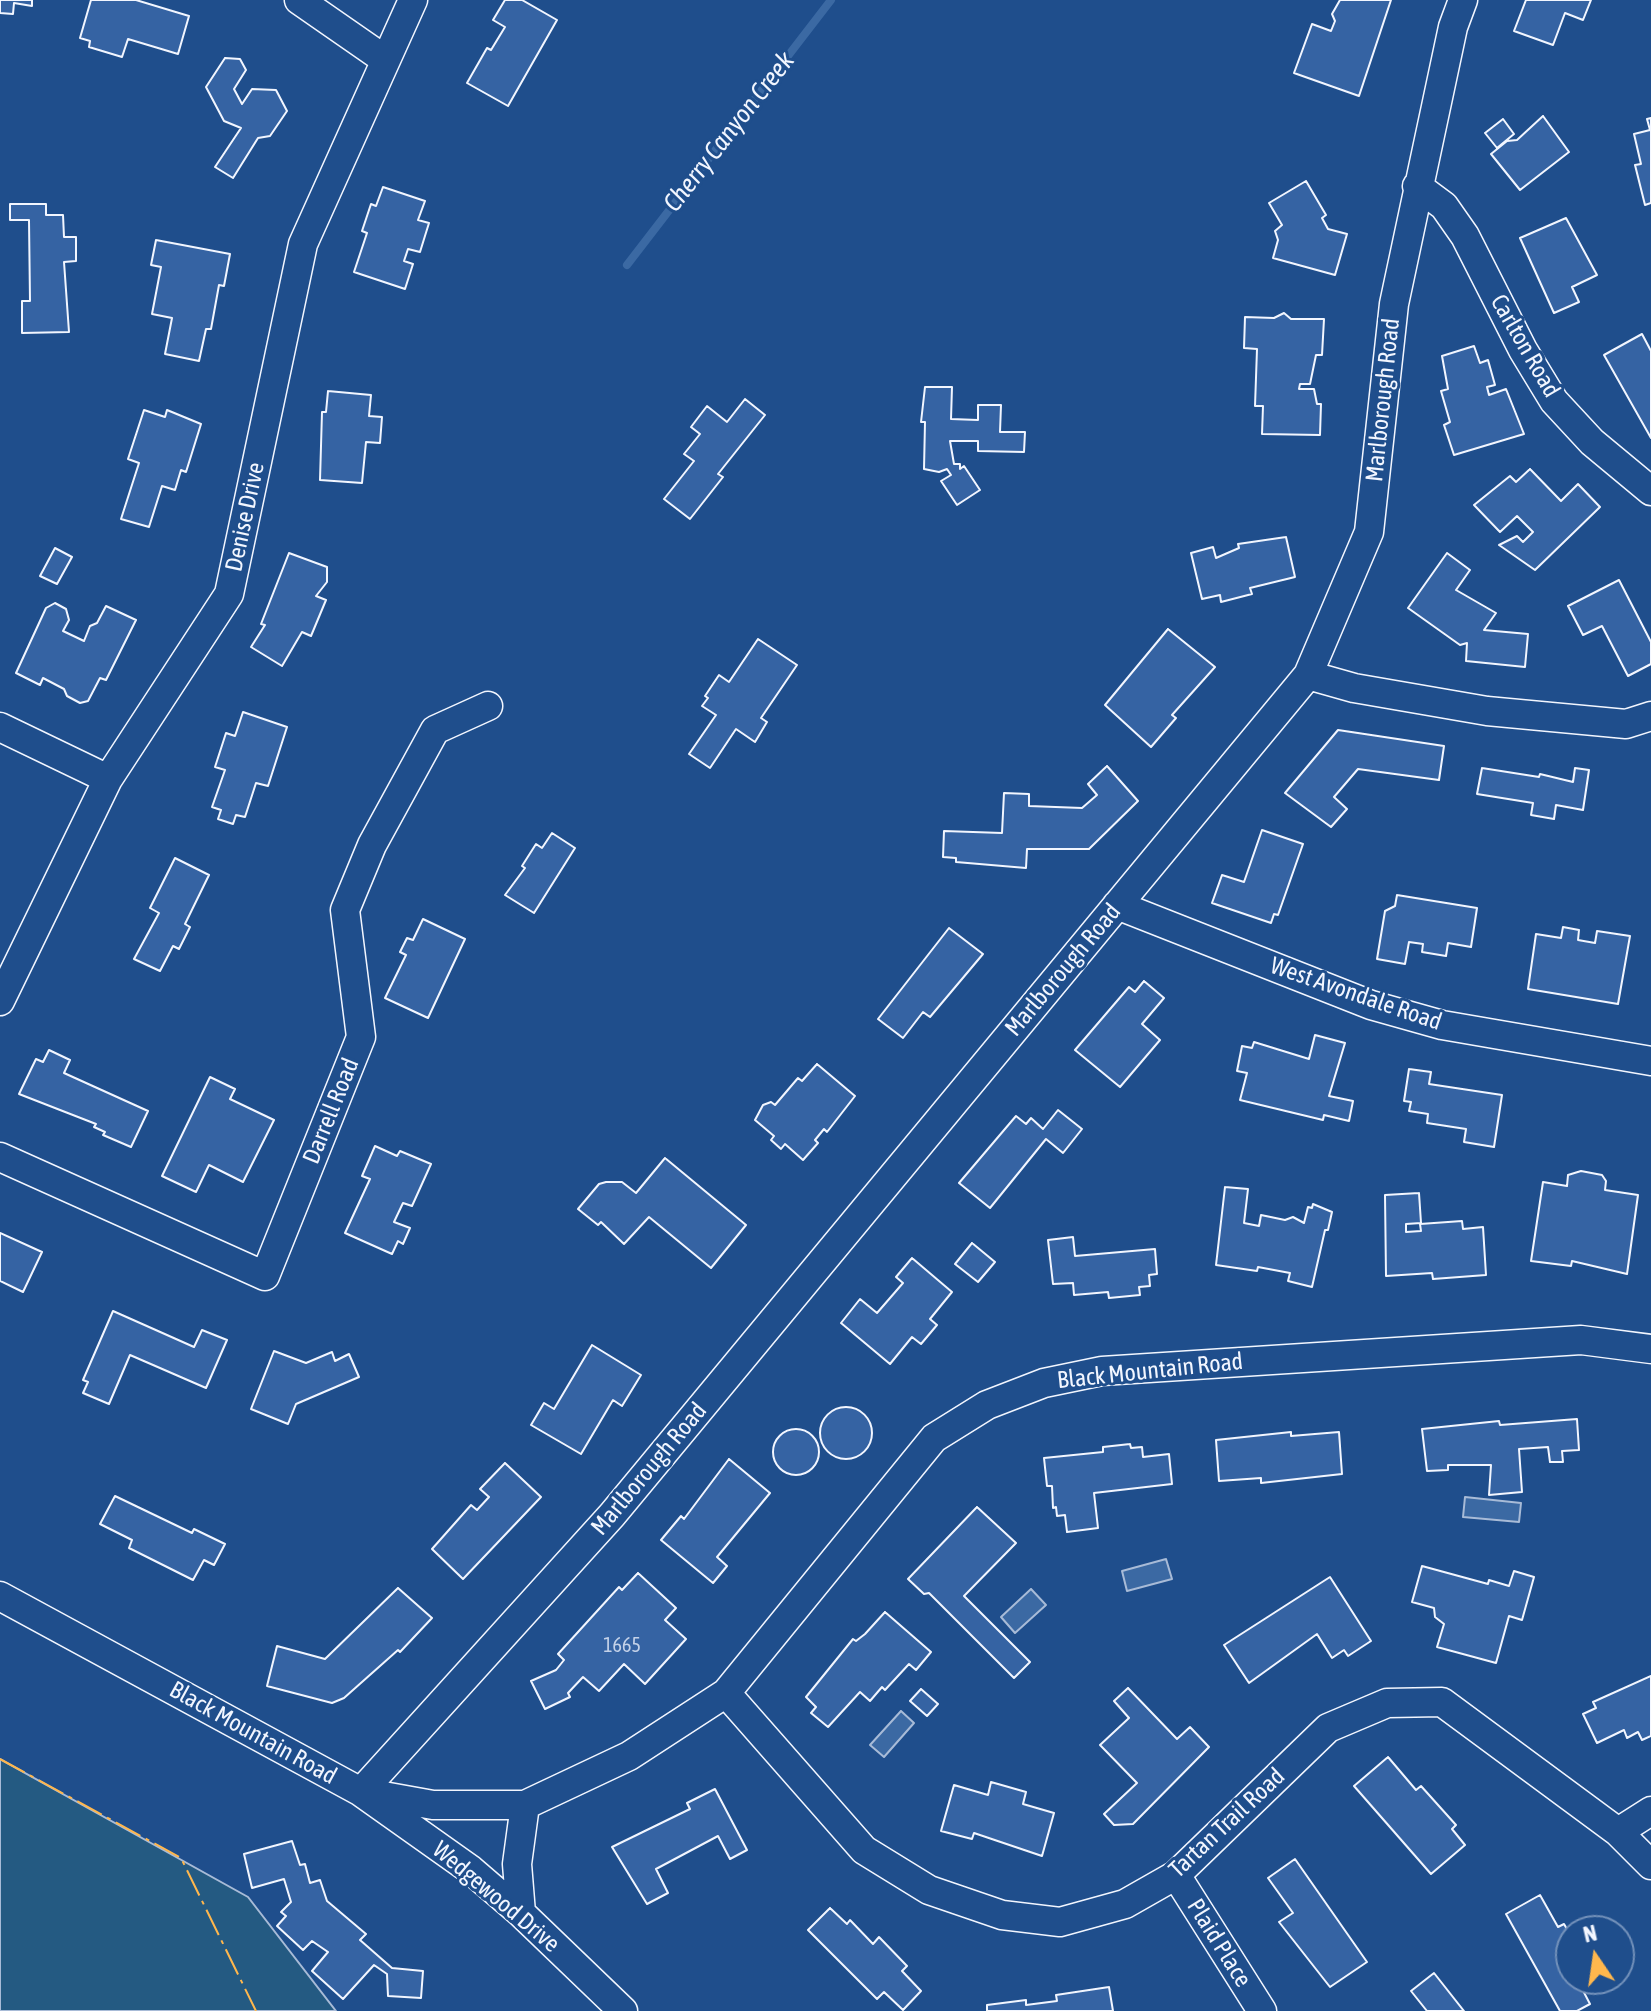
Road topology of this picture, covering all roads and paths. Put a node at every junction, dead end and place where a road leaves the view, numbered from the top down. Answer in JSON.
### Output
{"nodes":[{"id":1,"x":299,"y":0,"type":"edge"},
{"id":2,"x":413,"y":0,"type":"edge"},
{"id":3,"x":1463,"y":0,"type":"edge"},
{"id":4,"x":384,"y":59,"type":"junction"},
{"id":5,"x":1417,"y":186,"type":"junction"},
{"id":6,"x":1651,"y":491,"type":"edge"},
{"id":7,"x":1308,"y":675,"type":"junction"},
{"id":8,"x":488,"y":706,"type":"dead end"},
{"id":9,"x":1651,"y":716,"type":"edge"},
{"id":10,"x":0,"y":727,"type":"edge"},
{"id":11,"x":108,"y":779,"type":"junction"},
{"id":12,"x":1117,"y":905,"type":"junction"},
{"id":13,"x":0,"y":1001,"type":"edge"},
{"id":14,"x":1651,"y":1061,"type":"edge"},
{"id":15,"x":0,"y":1157,"type":"edge"},
{"id":16,"x":1651,"y":1349,"type":"edge"},
{"id":17,"x":0,"y":1596,"type":"edge"},
{"id":18,"x":726,"y":1693,"type":"junction"},
{"id":19,"x":361,"y":1792,"type":"junction"},
{"id":20,"x":525,"y":1805,"type":"junction"},
{"id":21,"x":1651,"y":1811,"type":"edge"},
{"id":22,"x":1618,"y":1832,"type":"junction"},
{"id":23,"x":1651,"y":1865,"type":"edge"},
{"id":24,"x":1176,"y":1875,"type":"junction"},
{"id":25,"x":521,"y":1913,"type":"junction"},
{"id":26,"x":623,"y":2011,"type":"edge"},
{"id":27,"x":1262,"y":2011,"type":"edge"}],
"edges":[{"from":1,"to":4,"type":"street"},
{"from":2,"to":4,"type":"street","name":"Denise Drive"},
{"from":3,"to":5,"type":"street","name":"Marlborough Road"},
{"from":4,"to":11,"type":"street","name":"Denise Drive"},
{"from":5,"to":6,"type":"street","name":"Carlton Road"},
{"from":5,"to":7,"type":"street","name":"Marlborough Road"},
{"from":7,"to":9,"type":"street"},
{"from":7,"to":12,"type":"street","name":"Marlborough Road"},
{"from":8,"to":15,"type":"street","name":"Darrell Road"},
{"from":10,"to":11,"type":"street"},
{"from":11,"to":13,"type":"street","name":"Denise Drive"},
{"from":12,"to":14,"type":"street","name":"West Avondale Road"},
{"from":12,"to":19,"type":"street","name":"Marlborough Road"},
{"from":16,"to":18,"type":"street","name":"Black Mountain Road"},
{"from":17,"to":19,"type":"street","name":"Black Mountain Road"},
{"from":18,"to":20,"type":"street","name":"Black Mountain Road"},
{"from":18,"to":24,"type":"street","name":"Tartan Trail Road"},
{"from":19,"to":20,"type":"street","name":"Black Mountain Road"},
{"from":19,"to":25,"type":"street","name":"Wedgewood Drive"},
{"from":20,"to":25,"type":"street"},
{"from":21,"to":22,"type":"street"},
{"from":22,"to":23,"type":"street","name":"Tartan Trail Road"},
{"from":22,"to":24,"type":"street","name":"Tartan Trail Road"},
{"from":24,"to":27,"type":"street","name":"Plaid Place"},
{"from":25,"to":26,"type":"street","name":"Wedgewood Drive"}]}
